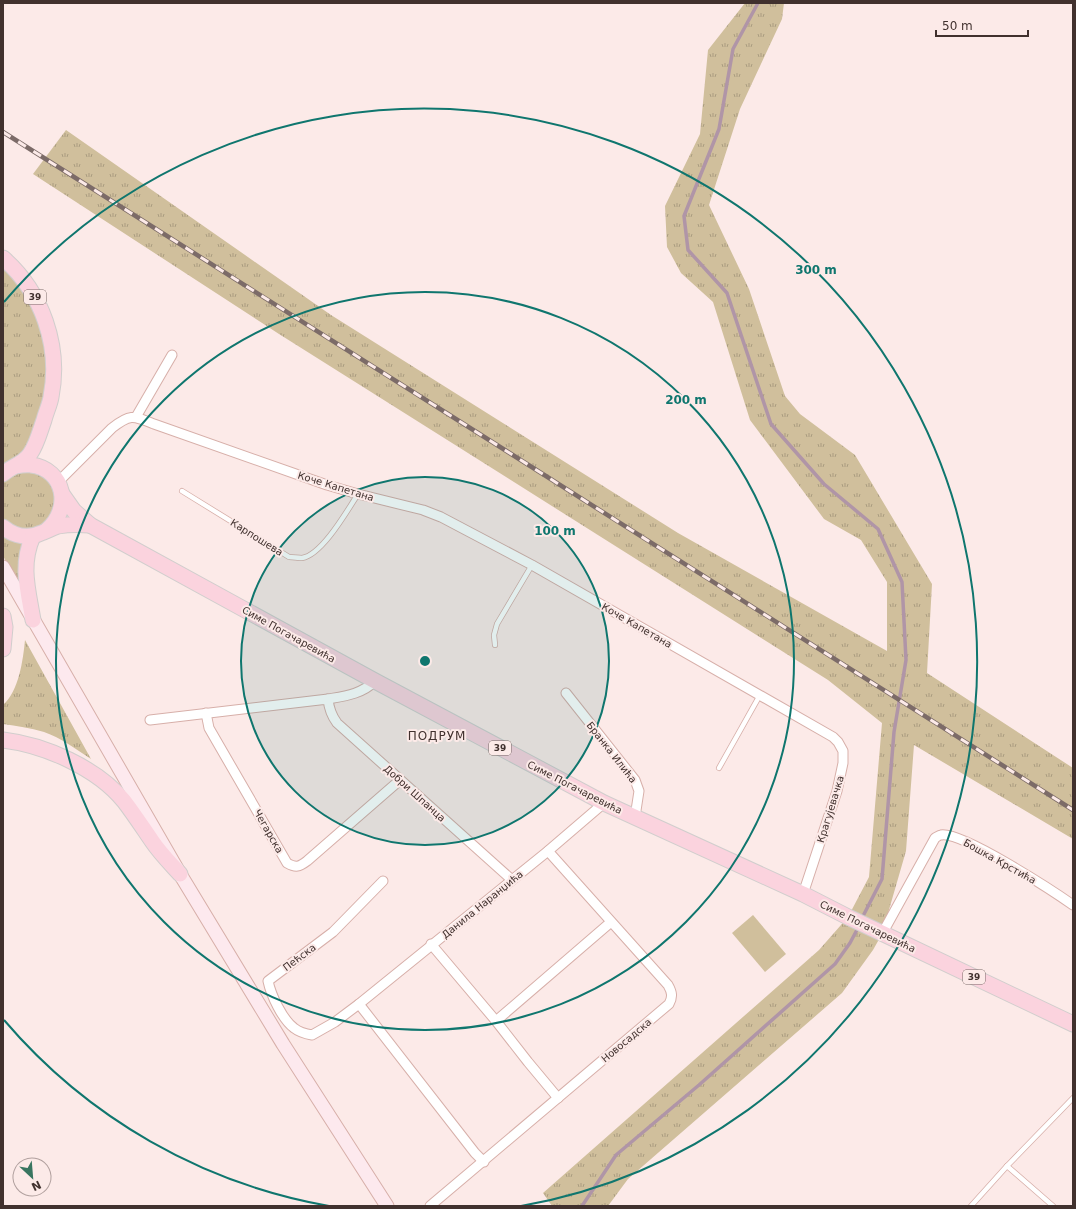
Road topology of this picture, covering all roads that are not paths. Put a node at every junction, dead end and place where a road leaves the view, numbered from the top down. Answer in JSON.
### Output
{"nodes":[{"id":1,"x":3,"y":258,"type":"edge"},
{"id":2,"x":172,"y":355,"type":"dead end"},
{"id":3,"x":136,"y":417,"type":"junction"},
{"id":4,"x":37,"y":440,"type":"junction"},
{"id":5,"x":9,"y":470,"type":"edge"},
{"id":6,"x":45,"y":470,"type":"junction"},
{"id":7,"x":60,"y":487,"type":"junction"},
{"id":8,"x":182,"y":491,"type":"dead end"},
{"id":9,"x":358,"y":494,"type":"junction"},
{"id":10,"x":90,"y":525,"type":"junction"},
{"id":11,"x":3,"y":527,"type":"edge"},
{"id":12,"x":47,"y":530,"type":"junction"},
{"id":13,"x":33,"y":536,"type":"junction"},
{"id":14,"x":532,"y":565,"type":"junction"},
{"id":15,"x":3,"y":567,"type":"edge"},
{"id":16,"x":3,"y":616,"type":"edge"},
{"id":17,"x":33,"y":620,"type":"junction"},
{"id":18,"x":494,"y":645,"type":"dead end"},
{"id":19,"x":679,"y":648,"type":"joint"},
{"id":20,"x":3,"y":649,"type":"edge"},
{"id":21,"x":375,"y":681,"type":"junction"},
{"id":22,"x":566,"y":693,"type":"dead end"},
{"id":23,"x":760,"y":695,"type":"junction"},
{"id":24,"x":328,"y":699,"type":"junction"},
{"id":25,"x":206,"y":713,"type":"junction"},
{"id":26,"x":150,"y":720,"type":"dead end"},
{"id":27,"x":3,"y":740,"type":"edge"},
{"id":28,"x":719,"y":768,"type":"dead end"},
{"id":29,"x":400,"y":780,"type":"junction"},
{"id":30,"x":604,"y":803,"type":"junction"},
{"id":31,"x":635,"y":817,"type":"junction"},
{"id":32,"x":548,"y":851,"type":"junction"},
{"id":33,"x":180,"y":874,"type":"junction"},
{"id":34,"x":512,"y":880,"type":"junction"},
{"id":35,"x":383,"y":881,"type":"dead end"},
{"id":36,"x":803,"y":894,"type":"junction"},
{"id":37,"x":1073,"y":905,"type":"edge"},
{"id":38,"x":611,"y":922,"type":"junction"},
{"id":39,"x":879,"y":932,"type":"junction"},
{"id":40,"x":431,"y":944,"type":"junction"},
{"id":41,"x":359,"y":1004,"type":"junction"},
{"id":42,"x":496,"y":1021,"type":"junction"},
{"id":43,"x":1073,"y":1024,"type":"edge"},
{"id":44,"x":312,"y":1035,"type":"joint"},
{"id":45,"x":558,"y":1098,"type":"junction"},
{"id":46,"x":1073,"y":1098,"type":"edge"},
{"id":47,"x":484,"y":1162,"type":"junction"},
{"id":48,"x":1007,"y":1166,"type":"junction"},
{"id":49,"x":387,"y":1206,"type":"edge"},
{"id":50,"x":430,"y":1206,"type":"edge"},
{"id":51,"x":971,"y":1206,"type":"edge"},
{"id":52,"x":1053,"y":1206,"type":"edge"}],
"edges":[{"from":1,"to":4,"type":"main road","name":"Симе Погачаревића","number":"39"},
{"from":2,"to":3,"type":"street"},
{"from":3,"to":7,"type":"street"},
{"from":3,"to":9,"type":"street","name":"Коче Капетана"},
{"from":4,"to":5,"type":"main road","name":"Симе Погачаревића"},
{"from":4,"to":6,"type":"main road","name":"Симе Погачаревића","number":"39"},
{"from":5,"to":6,"type":"main road","name":"Симе Погачаревића"},
{"from":6,"to":7,"type":"main road","name":"Симе Погачаревића"},
{"from":7,"to":10,"type":"main road","name":"Симе Погачаревића"},
{"from":7,"to":12,"type":"main road","name":"Симе Погачаревића"},
{"from":8,"to":9,"type":"lane","name":"Карпошева"},
{"from":9,"to":14,"type":"street","name":"Коче Капетана"},
{"from":10,"to":12,"type":"main road","name":"Симе Погачаревића"},
{"from":10,"to":21,"type":"main road","name":"Симе Погачаревића","number":"39"},
{"from":11,"to":13,"type":"main road"},
{"from":12,"to":13,"type":"main road","name":"Симе Погачаревића"},
{"from":13,"to":17,"type":"main road"},
{"from":14,"to":18,"type":"lane"},
{"from":14,"to":19,"type":"street","name":"Коче Капетана"},
{"from":15,"to":17,"type":"main road"},
{"from":16,"to":20,"type":"main road"},
{"from":17,"to":33,"type":"main road"},
{"from":19,"to":23,"type":"street","name":"Крагујевачка"},
{"from":21,"to":24,"type":"street"},
{"from":21,"to":30,"type":"main road","name":"Симе Погачаревића","number":"39"},
{"from":22,"to":31,"type":"street","name":"Бранка Илића"},
{"from":23,"to":28,"type":"lane"},
{"from":23,"to":36,"type":"street","name":"Крагујевачка"},
{"from":24,"to":25,"type":"street"},
{"from":24,"to":29,"type":"street","name":"Добри Шпанца"},
{"from":25,"to":26,"type":"street"},
{"from":25,"to":29,"type":"street","name":"Чегарска"},
{"from":27,"to":33,"type":"main road"},
{"from":29,"to":34,"type":"street","name":"Добри Шпанца"},
{"from":30,"to":31,"type":"main road","name":"Симе Погачаревића","number":"39"},
{"from":30,"to":32,"type":"street","name":"Данила Наранџића"},
{"from":31,"to":36,"type":"main road","name":"Симе Погачаревића","number":"39"},
{"from":32,"to":34,"type":"street","name":"Данила Наранџића"},
{"from":32,"to":38,"type":"street","name":"Новосадска"},
{"from":33,"to":49,"type":"main road"},
{"from":34,"to":40,"type":"street","name":"Данила Наранџића"},
{"from":35,"to":44,"type":"street","name":"Пећска"},
{"from":36,"to":39,"type":"main road","name":"Симе Погачаревића","number":"39"},
{"from":37,"to":39,"type":"street","name":"Бошка Крстића"},
{"from":38,"to":42,"type":"street"},
{"from":38,"to":45,"type":"street","name":"Новосадска"},
{"from":39,"to":43,"type":"main road","name":"Симе Погачаревића","number":"39"},
{"from":40,"to":41,"type":"street","name":"Данила Наранџића"},
{"from":40,"to":42,"type":"street"},
{"from":41,"to":44,"type":"street","name":"Данила Наранџића"},
{"from":41,"to":47,"type":"street"},
{"from":42,"to":45,"type":"street"},
{"from":45,"to":47,"type":"street","name":"Новосадска"},
{"from":46,"to":48,"type":"lane"},
{"from":47,"to":50,"type":"street","name":"Новосадска"},
{"from":48,"to":51,"type":"lane"},
{"from":48,"to":52,"type":"lane"}]}
